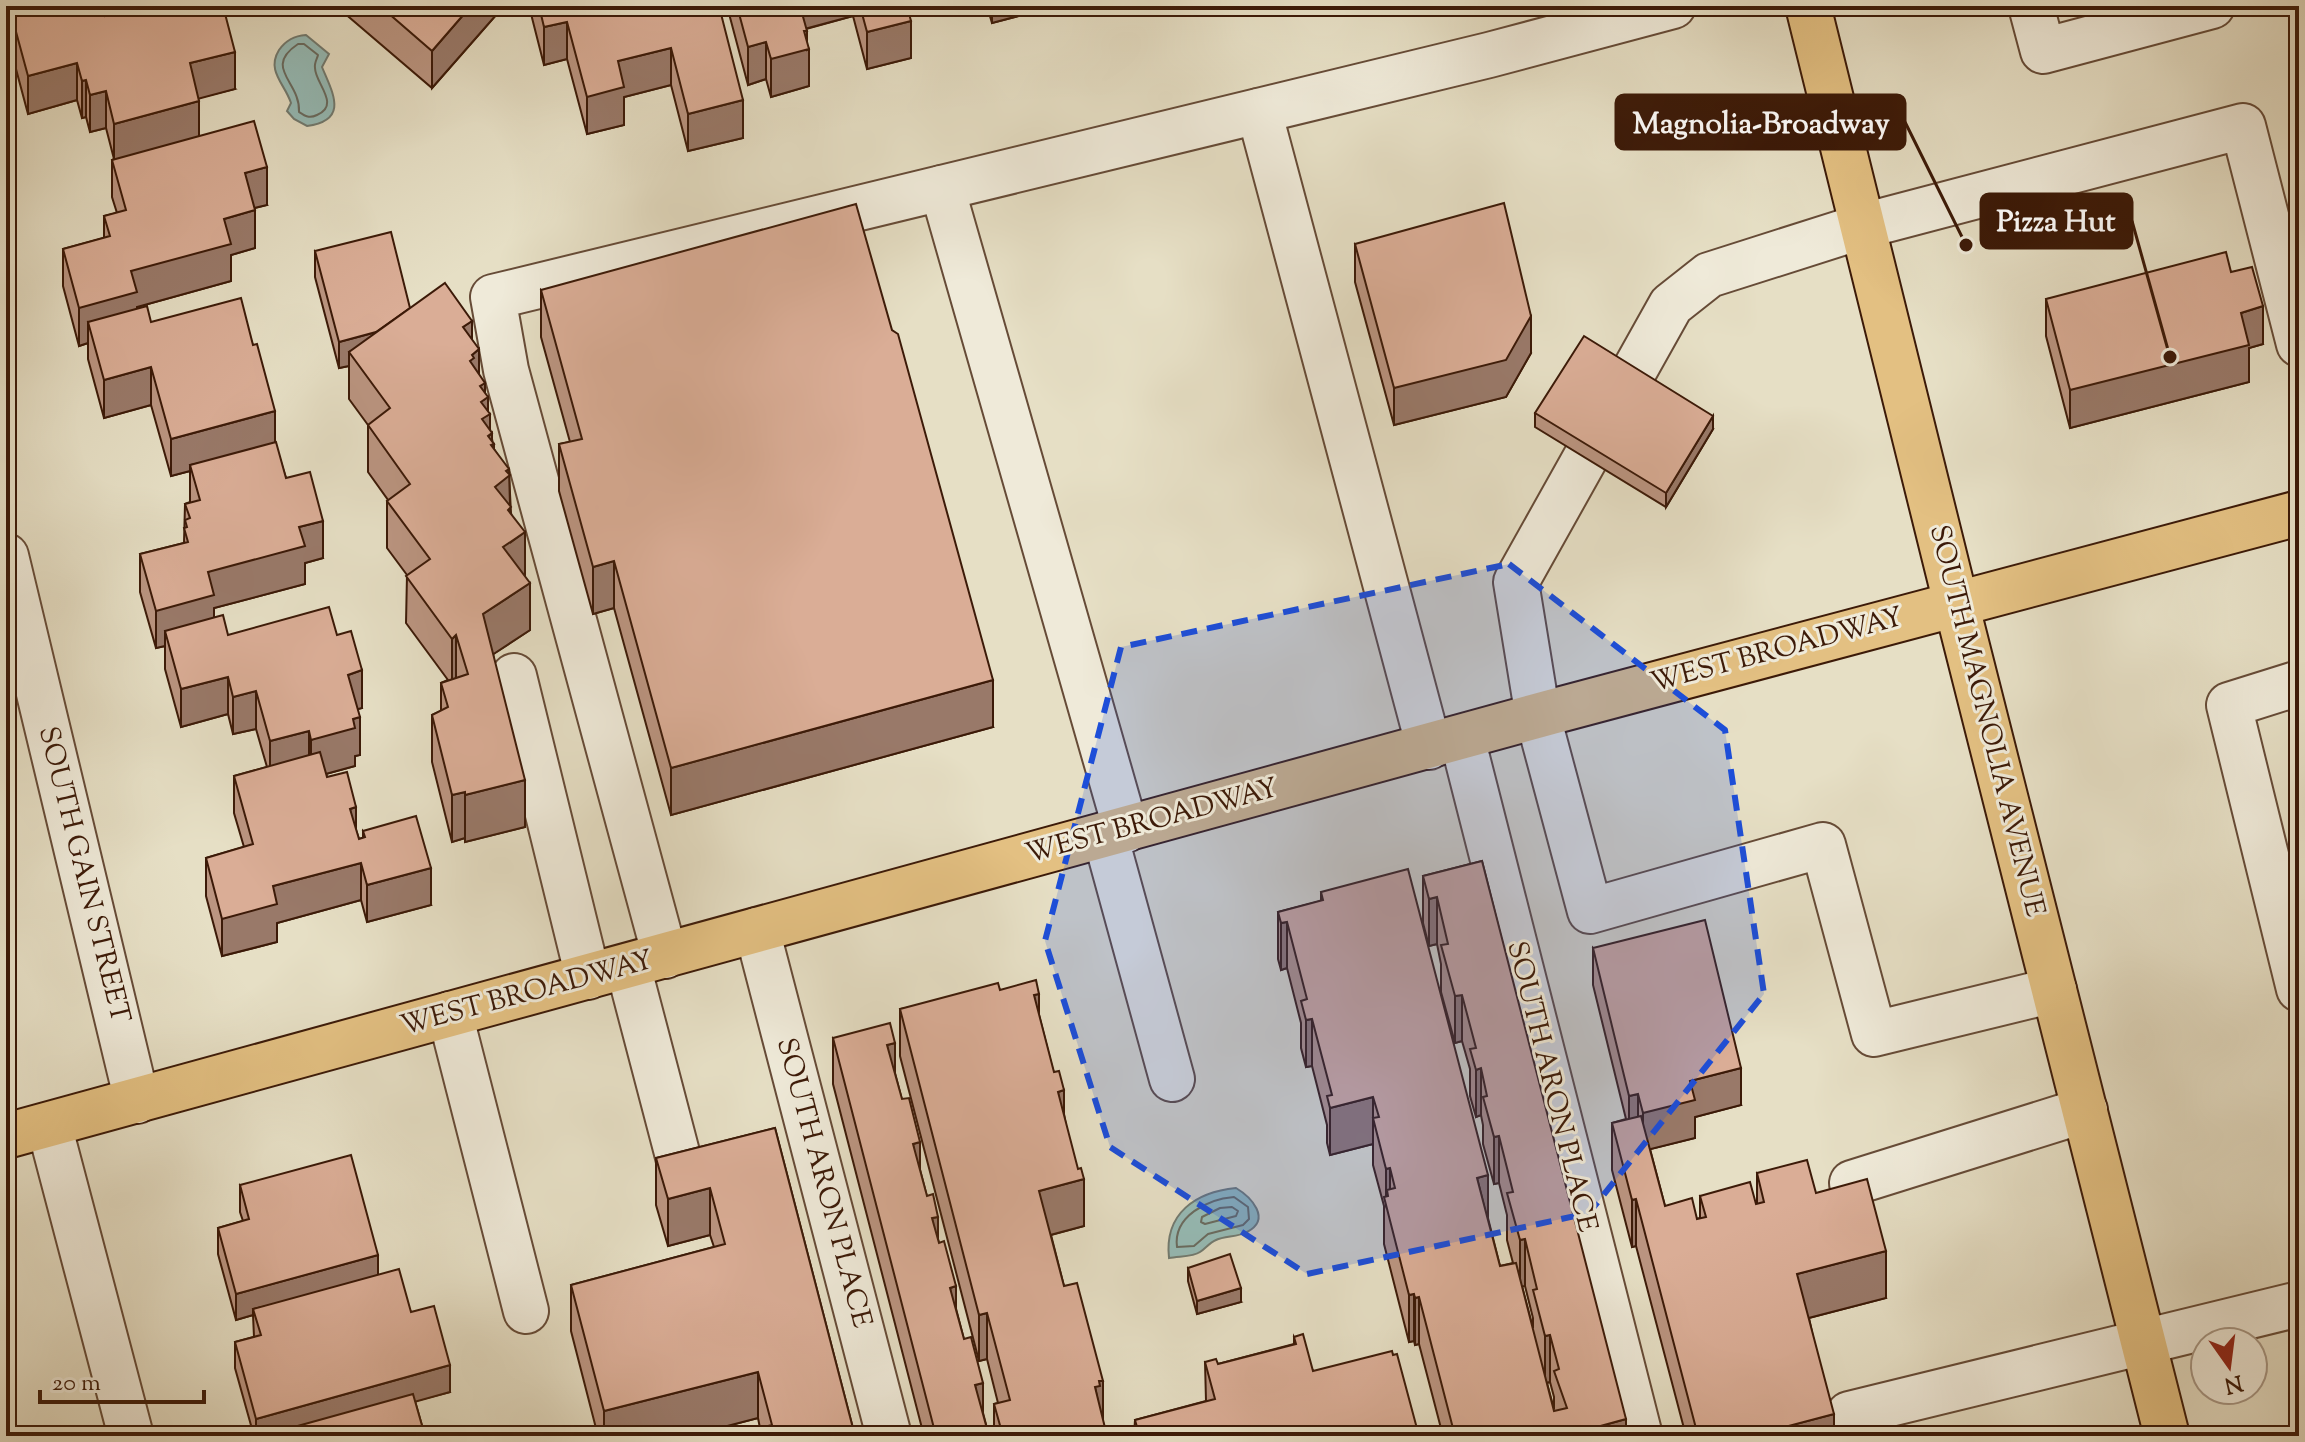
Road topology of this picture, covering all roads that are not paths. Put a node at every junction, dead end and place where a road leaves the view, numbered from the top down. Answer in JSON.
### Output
{"nodes":[{"id":1,"x":1673,"y":6,"type":"edge"},
{"id":2,"x":1808,"y":6,"type":"edge"},
{"id":3,"x":2031,"y":6,"type":"edge"},
{"id":4,"x":2212,"y":6,"type":"edge"},
{"id":5,"x":1259,"y":111,"type":"junction"},
{"id":6,"x":942,"y":188,"type":"junction"},
{"id":7,"x":1863,"y":226,"type":"junction"},
{"id":8,"x":2299,"y":344,"type":"edge"},
{"id":9,"x":2299,"y":513,"type":"edge"},
{"id":10,"x":6,"y":556,"type":"edge"},
{"id":11,"x":1956,"y":603,"type":"junction"},
{"id":12,"x":514,"y":676,"type":"dead end"},
{"id":13,"x":2299,"y":683,"type":"edge"},
{"id":14,"x":1538,"y":717,"type":"junction"},
{"id":15,"x":1445,"y":742,"type":"junction"},
{"id":16,"x":1115,"y":832,"type":"junction"},
{"id":17,"x":757,"y":930,"type":"junction"},
{"id":18,"x":627,"y":966,"type":"junction"},
{"id":19,"x":2299,"y":989,"type":"edge"},
{"id":20,"x":2054,"y":990,"type":"junction"},
{"id":21,"x":450,"y":1014,"type":"junction"},
{"id":22,"x":1172,"y":1079,"type":"dead end"},
{"id":23,"x":137,"y":1101,"type":"junction"},
{"id":24,"x":2085,"y":1110,"type":"junction"},
{"id":25,"x":49,"y":1125,"type":"junction"},
{"id":26,"x":6,"y":1136,"type":"edge"},
{"id":27,"x":681,"y":1168,"type":"edge"},
{"id":28,"x":1852,"y":1183,"type":"edge"},
{"id":29,"x":2299,"y":1304,"type":"edge"},
{"id":30,"x":526,"y":1311,"type":"dead end"},
{"id":31,"x":2143,"y":1341,"type":"junction"},
{"id":32,"x":1849,"y":1414,"type":"dead end"},
{"id":33,"x":131,"y":1436,"type":"edge"},
{"id":34,"x":889,"y":1436,"type":"edge"},
{"id":35,"x":1640,"y":1436,"type":"edge"},
{"id":36,"x":2167,"y":1436,"type":"edge"}],
"edges":[{"from":1,"to":5,"type":"street"},
{"from":2,"to":7,"type":"main road","name":"SOUTH MAGNOLIA AVENUE"},
{"from":3,"to":4,"type":"street"},
{"from":5,"to":6,"type":"street"},
{"from":5,"to":15,"type":"street","name":"SOUTH ARON PLACE"},
{"from":6,"to":16,"type":"street"},
{"from":6,"to":18,"type":"street"},
{"from":7,"to":8,"type":"street"},
{"from":7,"to":11,"type":"main road","name":"SOUTH MAGNOLIA AVENUE"},
{"from":7,"to":14,"type":"street"},
{"from":9,"to":11,"type":"main road","name":"WEST BROADWAY"},
{"from":10,"to":23,"type":"street","name":"SOUTH GAIN STREET"},
{"from":11,"to":14,"type":"main road","name":"WEST BROADWAY"},
{"from":11,"to":20,"type":"main road","name":"SOUTH MAGNOLIA AVENUE"},
{"from":12,"to":18,"type":"street"},
{"from":13,"to":19,"type":"street"},
{"from":14,"to":15,"type":"main road","name":"WEST BROADWAY"},
{"from":14,"to":20,"type":"street"},
{"from":15,"to":16,"type":"main road","name":"WEST BROADWAY"},
{"from":15,"to":35,"type":"street","name":"SOUTH ARON PLACE"},
{"from":16,"to":17,"type":"main road","name":"WEST BROADWAY"},
{"from":16,"to":22,"type":"street"},
{"from":17,"to":18,"type":"main road","name":"WEST BROADWAY"},
{"from":17,"to":34,"type":"street","name":"SOUTH ARON PLACE"},
{"from":18,"to":21,"type":"main road","name":"WEST BROADWAY"},
{"from":18,"to":27,"type":"street"},
{"from":20,"to":24,"type":"main road","name":"SOUTH MAGNOLIA AVENUE"},
{"from":21,"to":23,"type":"main road","name":"WEST BROADWAY"},
{"from":21,"to":30,"type":"street"},
{"from":23,"to":25,"type":"main road","name":"WEST BROADWAY"},
{"from":24,"to":28,"type":"street"},
{"from":24,"to":31,"type":"main road","name":"SOUTH MAGNOLIA AVENUE"},
{"from":25,"to":26,"type":"main road","name":"WEST BROADWAY"},
{"from":25,"to":33,"type":"street"},
{"from":29,"to":31,"type":"street"},
{"from":31,"to":32,"type":"street"},
{"from":31,"to":36,"type":"main road","name":"SOUTH MAGNOLIA AVENUE"}]}
